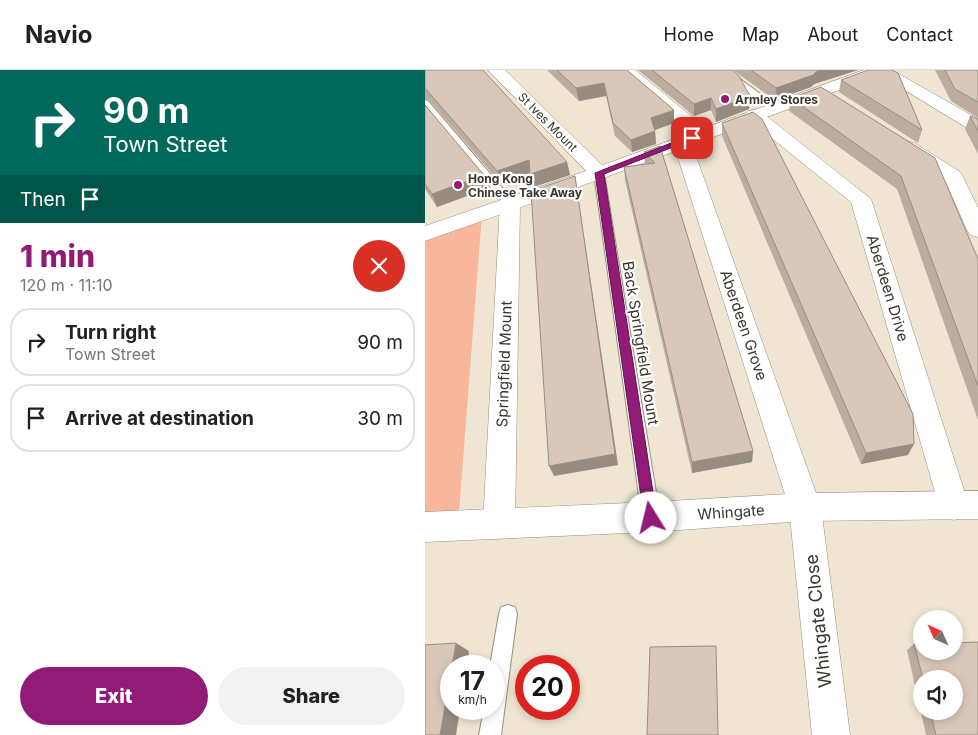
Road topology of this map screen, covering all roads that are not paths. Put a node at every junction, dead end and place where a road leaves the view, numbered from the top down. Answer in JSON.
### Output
{"nodes":[{"id":1,"x":496,"y":70,"type":"edge"},
{"id":2,"x":625,"y":70,"type":"edge"},
{"id":3,"x":722,"y":70,"type":"edge"},
{"id":4,"x":880,"y":70,"type":"edge"},
{"id":5,"x":826,"y":83,"type":"junction"},
{"id":6,"x":425,"y":103,"type":"edge"},
{"id":7,"x":844,"y":106,"type":"edge"},
{"id":8,"x":764,"y":111,"type":"junction"},
{"id":9,"x":978,"y":127,"type":"edge"},
{"id":10,"x":692,"y":138,"type":"junction"},
{"id":11,"x":894,"y":138,"type":"edge"},
{"id":12,"x":599,"y":173,"type":"junction"},
{"id":13,"x":510,"y":204,"type":"junction"},
{"id":14,"x":978,"y":230,"type":"edge"},
{"id":15,"x":425,"y":234,"type":"edge"},
{"id":16,"x":966,"y":506,"type":"edge"},
{"id":17,"x":805,"y":507,"type":"junction"},
{"id":18,"x":651,"y":518,"type":"junction"},
{"id":19,"x":499,"y":524,"type":"junction"},
{"id":20,"x":425,"y":527,"type":"edge"},
{"id":21,"x":508,"y":614,"type":"dead end"},
{"id":22,"x":490,"y":735,"type":"edge"},
{"id":23,"x":831,"y":735,"type":"edge"}],
"edges":[{"from":1,"to":12,"type":"street","name":"St Ives Mount"},
{"from":2,"to":10,"type":"street"},
{"from":3,"to":8,"type":"lane"},
{"from":4,"to":5,"type":"street"},
{"from":4,"to":9,"type":"street"},
{"from":5,"to":7,"type":"street"},
{"from":5,"to":8,"type":"street"},
{"from":6,"to":13,"type":"lane"},
{"from":8,"to":10,"type":"street"},
{"from":8,"to":16,"type":"street","name":"Aberdeen Drive"},
{"from":10,"to":12,"type":"street"},
{"from":10,"to":17,"type":"street","name":"Aberdeen Grove"},
{"from":11,"to":14,"type":"street"},
{"from":12,"to":13,"type":"street"},
{"from":12,"to":18,"type":"lane","name":"Back Springfield Mount"},
{"from":13,"to":15,"type":"street"},
{"from":13,"to":19,"type":"street","name":"Springfield Mount"},
{"from":16,"to":17,"type":"street","name":"Whingate"},
{"from":17,"to":18,"type":"street","name":"Whingate"},
{"from":17,"to":23,"type":"street","name":"Whingate Close"},
{"from":18,"to":19,"type":"street","name":"Whingate"},
{"from":19,"to":20,"type":"street","name":"Whingate"},
{"from":21,"to":22,"type":"lane"}]}
